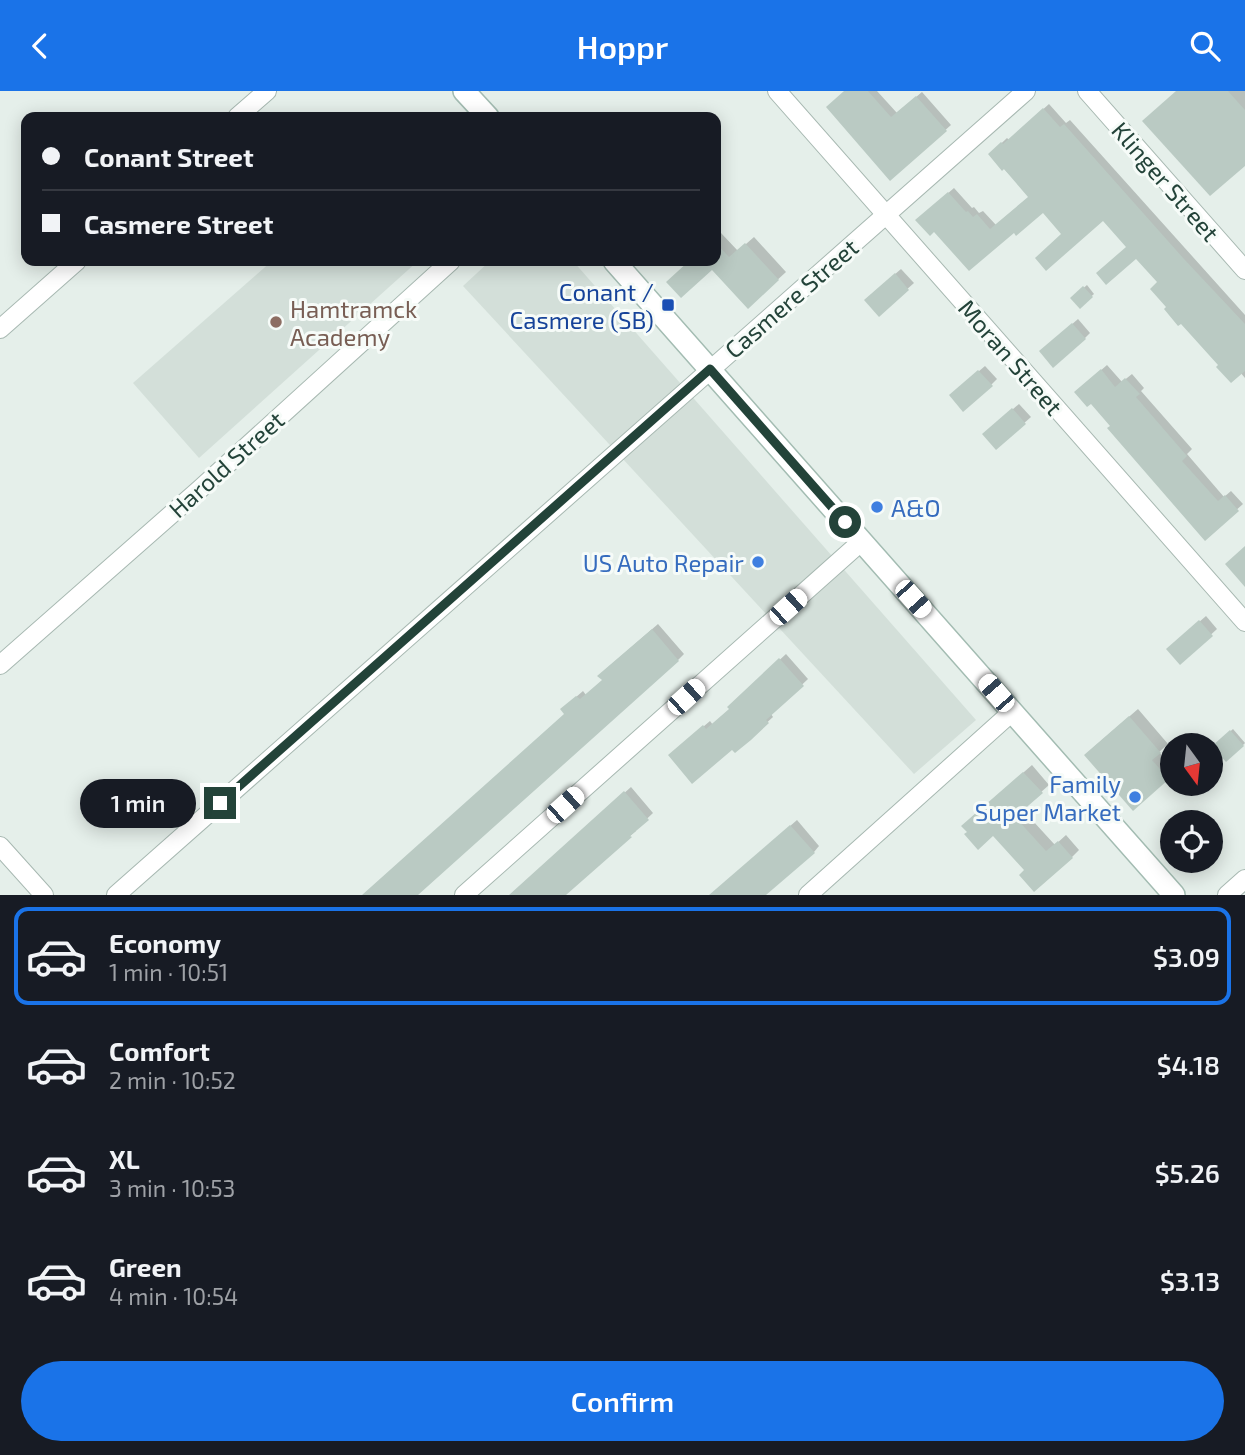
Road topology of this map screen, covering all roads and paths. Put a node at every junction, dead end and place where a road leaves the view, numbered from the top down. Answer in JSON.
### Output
{"nodes":[{"id":1,"x":267,"y":91,"type":"edge"},
{"id":2,"x":464,"y":91,"type":"edge"},
{"id":3,"x":776,"y":91,"type":"edge"},
{"id":4,"x":1026,"y":91,"type":"edge"},
{"id":5,"x":1087,"y":91,"type":"edge"},
{"id":6,"x":243,"y":112,"type":"edge"},
{"id":7,"x":483,"y":112,"type":"edge"},
{"id":8,"x":885,"y":215,"type":"junction"},
{"id":9,"x":71,"y":266,"type":"edge"},
{"id":10,"x":445,"y":266,"type":"edge"},
{"id":11,"x":618,"y":266,"type":"edge"},
{"id":12,"x":1245,"y":270,"type":"edge"},
{"id":13,"x":0,"y":329,"type":"edge"},
{"id":14,"x":710,"y":369,"type":"junction"},
{"id":15,"x":862,"y":541,"type":"junction"},
{"id":16,"x":1245,"y":622,"type":"edge"},
{"id":17,"x":0,"y":666,"type":"edge"},
{"id":18,"x":1013,"y":712,"type":"junction"},
{"id":19,"x":0,"y":846,"type":"edge"},
{"id":20,"x":1245,"y":879,"type":"edge"},
{"id":21,"x":44,"y":895,"type":"edge"},
{"id":22,"x":116,"y":895,"type":"edge"},
{"id":23,"x":464,"y":895,"type":"edge"},
{"id":24,"x":808,"y":895,"type":"edge"},
{"id":25,"x":1174,"y":895,"type":"edge"},
{"id":26,"x":1227,"y":895,"type":"edge"}],
"edges":[{"from":1,"to":6,"type":"street"},
{"from":2,"to":7,"type":"main road"},
{"from":3,"to":8,"type":"street","name":"Moran Street"},
{"from":4,"to":8,"type":"street","name":"Casmere Street"},
{"from":5,"to":12,"type":"street","name":"Klinger Street"},
{"from":8,"to":14,"type":"street","name":"Casmere Street"},
{"from":8,"to":16,"type":"street","name":"Moran Street"},
{"from":9,"to":13,"type":"street"},
{"from":10,"to":17,"type":"street","name":"Harold Street"},
{"from":11,"to":14,"type":"main road"},
{"from":14,"to":15,"type":"main road"},
{"from":14,"to":22,"type":"street","name":"Casmere Street"},
{"from":15,"to":18,"type":"main road"},
{"from":15,"to":23,"type":"street"},
{"from":18,"to":24,"type":"street"},
{"from":18,"to":25,"type":"main road"},
{"from":19,"to":21,"type":"street"},
{"from":20,"to":26,"type":"street"}]}
